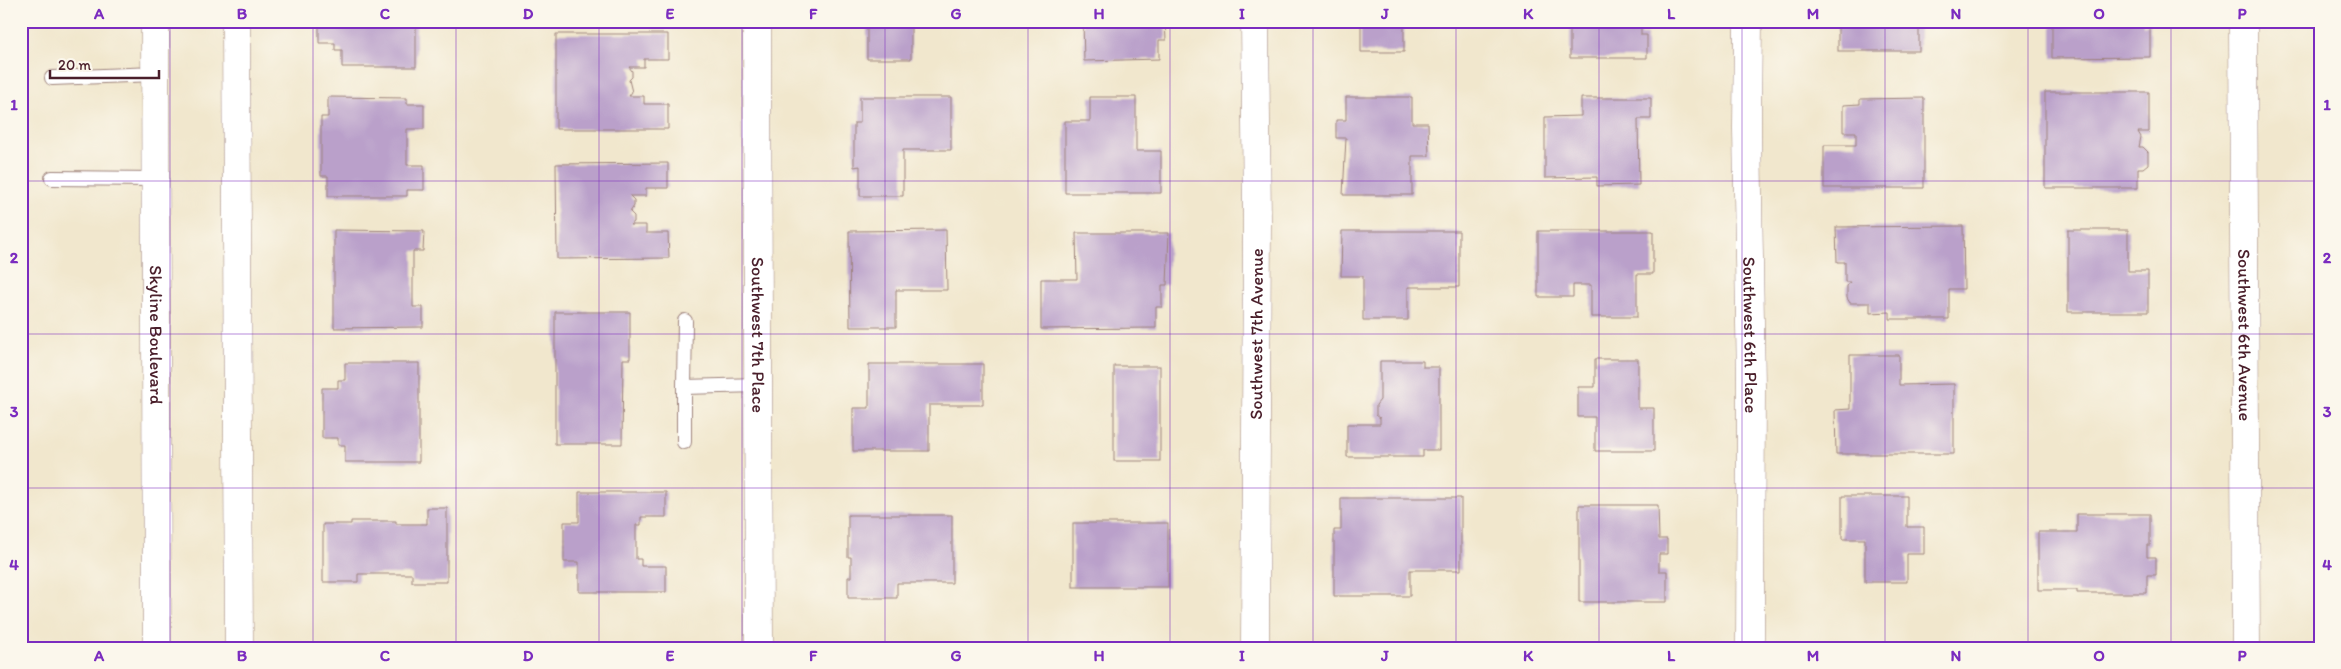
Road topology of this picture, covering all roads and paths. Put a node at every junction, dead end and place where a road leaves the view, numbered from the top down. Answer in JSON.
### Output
{"nodes":[{"id":1,"x":155,"y":21,"type":"edge"},
{"id":2,"x":236,"y":21,"type":"edge"},
{"id":3,"x":757,"y":21,"type":"edge"},
{"id":4,"x":1255,"y":21,"type":"edge"},
{"id":5,"x":1748,"y":21,"type":"edge"},
{"id":6,"x":2243,"y":21,"type":"edge"},
{"id":7,"x":155,"y":74,"type":"junction"},
{"id":8,"x":52,"y":78,"type":"dead end"},
{"id":9,"x":52,"y":178,"type":"dead end"},
{"id":10,"x":156,"y":179,"type":"junction"},
{"id":11,"x":685,"y":321,"type":"dead end"},
{"id":12,"x":758,"y":385,"type":"junction"},
{"id":13,"x":684,"y":387,"type":"junction"},
{"id":14,"x":684,"y":442,"type":"dead end"},
{"id":15,"x":157,"y":648,"type":"edge"},
{"id":16,"x":238,"y":648,"type":"edge"},
{"id":17,"x":759,"y":648,"type":"edge"},
{"id":18,"x":1255,"y":648,"type":"edge"},
{"id":19,"x":1750,"y":648,"type":"edge"},
{"id":20,"x":2246,"y":648,"type":"edge"}],
"edges":[{"from":1,"to":7,"type":"street","name":"Skyline Boulevard"},
{"from":2,"to":16,"type":"street"},
{"from":3,"to":12,"type":"street","name":"Southwest 7th Place"},
{"from":4,"to":18,"type":"street","name":"Southwest 7th Avenue"},
{"from":5,"to":19,"type":"street","name":"Southwest 6th Place"},
{"from":6,"to":20,"type":"street","name":"Southwest 6th Avenue"},
{"from":7,"to":8,"type":"lane"},
{"from":7,"to":10,"type":"street","name":"Skyline Boulevard"},
{"from":9,"to":10,"type":"lane"},
{"from":10,"to":15,"type":"street","name":"Skyline Boulevard"},
{"from":11,"to":13,"type":"lane"},
{"from":12,"to":13,"type":"lane"},
{"from":12,"to":17,"type":"street","name":"Southwest 7th Place"},
{"from":13,"to":14,"type":"lane"}]}
